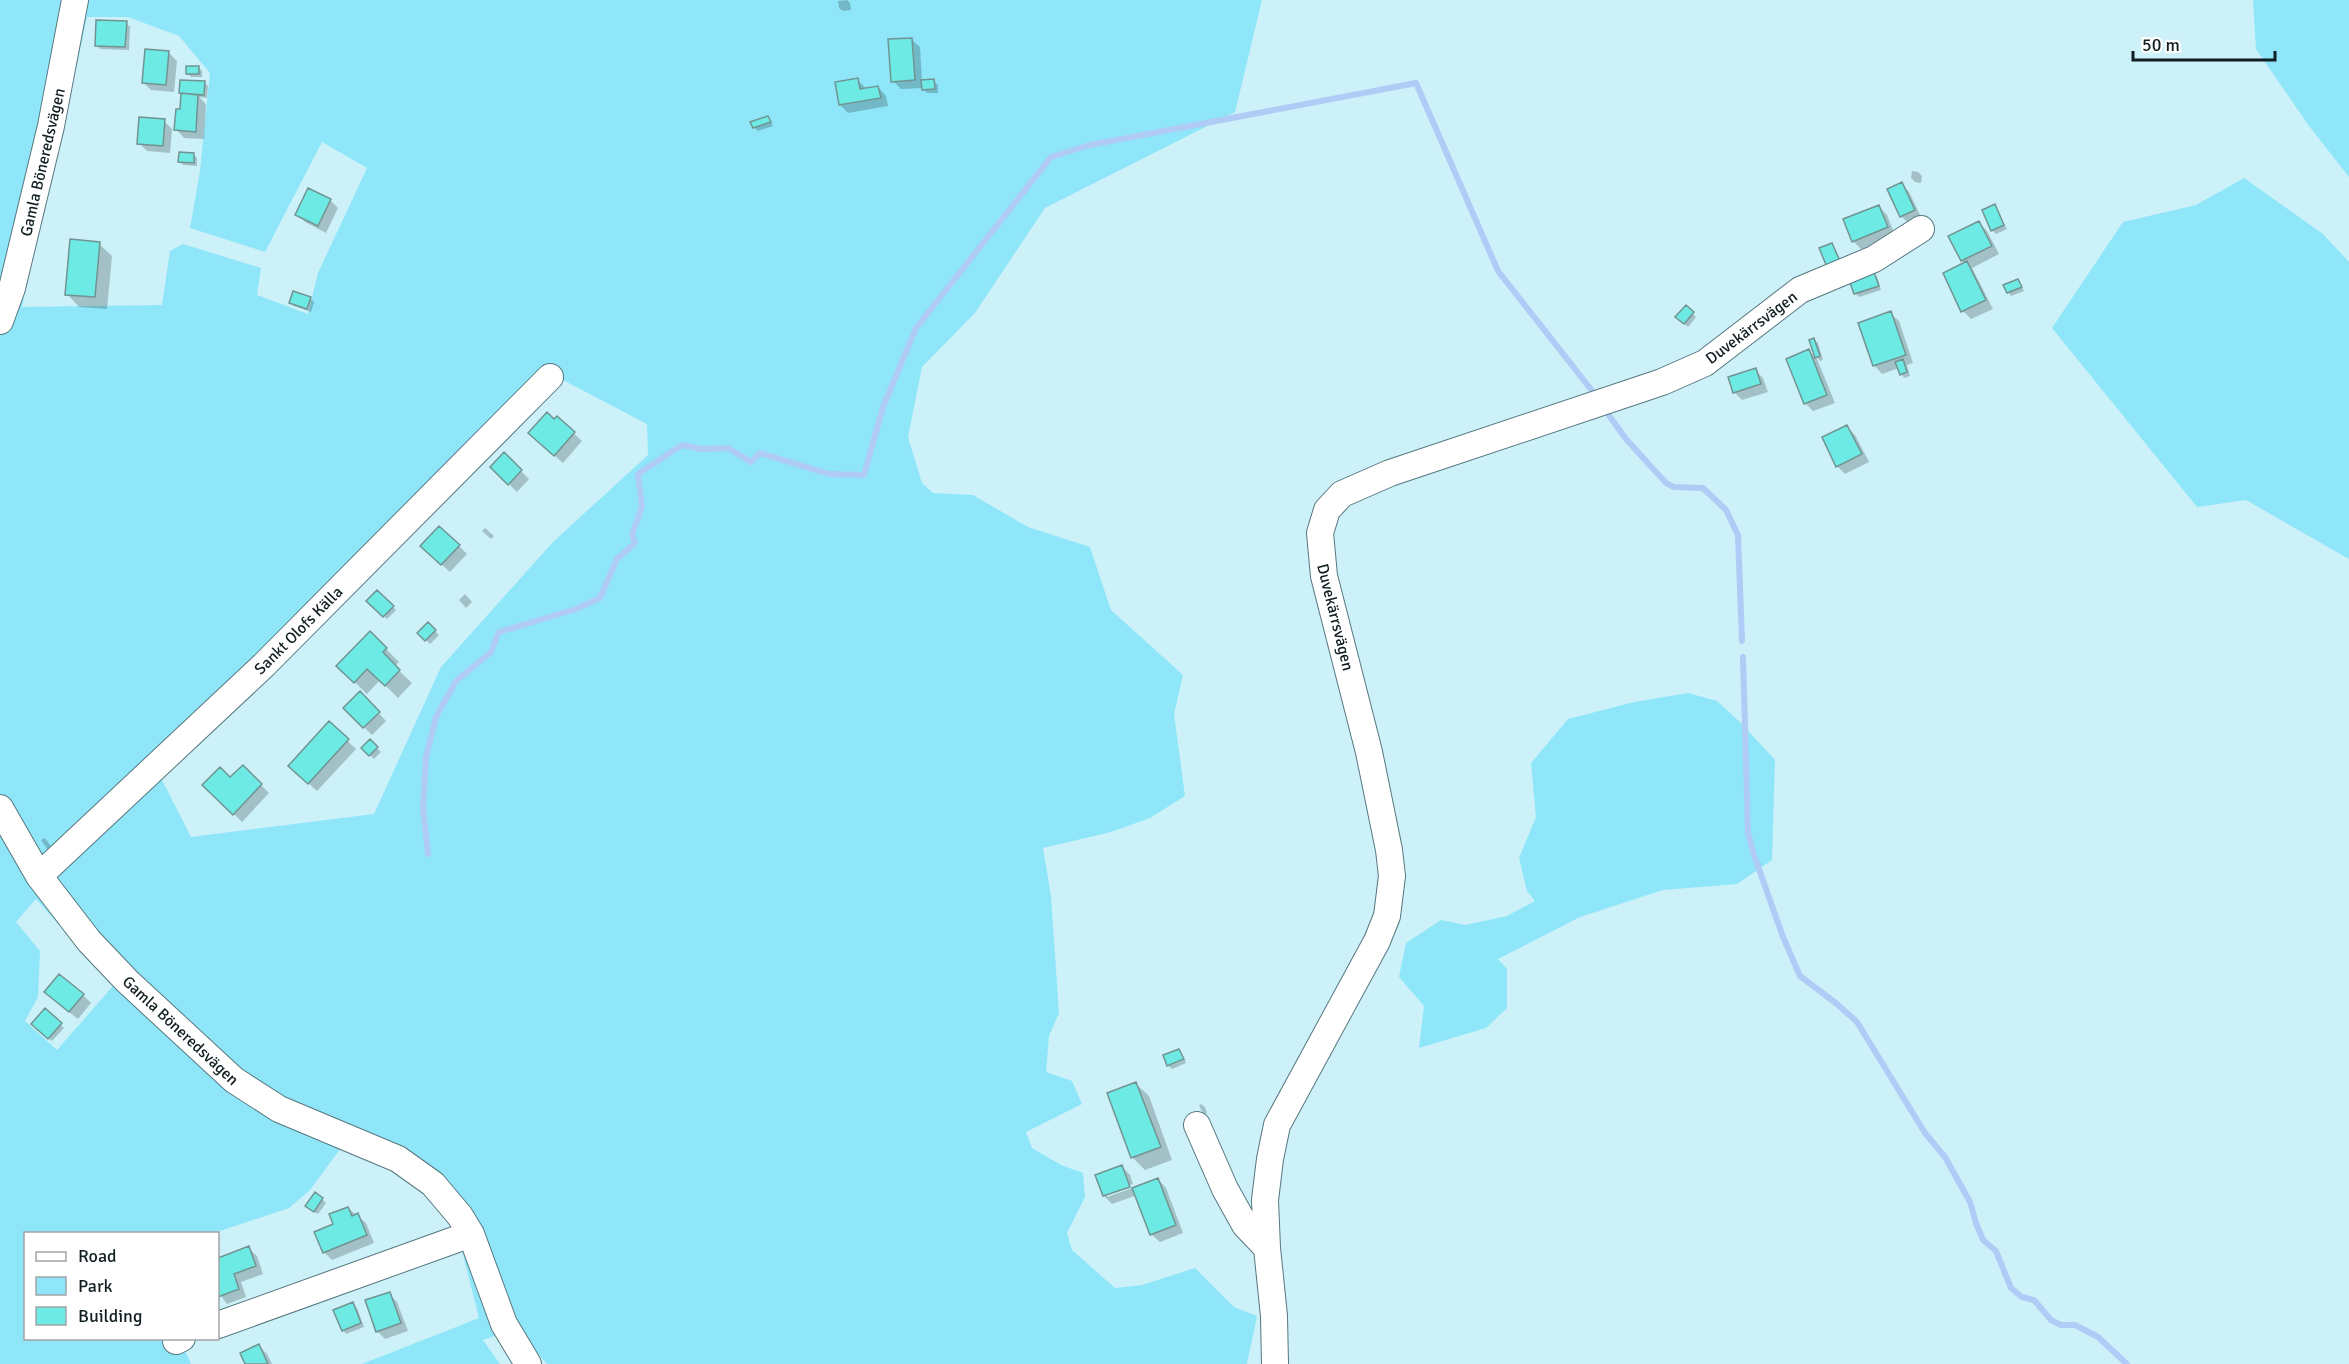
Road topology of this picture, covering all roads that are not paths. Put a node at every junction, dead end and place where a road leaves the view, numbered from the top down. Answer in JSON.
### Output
{"nodes":[{"id":1,"x":75,"y":0,"type":"edge"},
{"id":2,"x":1921,"y":229,"type":"dead end"},
{"id":3,"x":0,"y":321,"type":"edge"},
{"id":4,"x":550,"y":377,"type":"dead end"},
{"id":5,"x":0,"y":808,"type":"edge"},
{"id":6,"x":39,"y":876,"type":"junction"},
{"id":7,"x":1197,"y":1125,"type":"dead end"},
{"id":8,"x":471,"y":1234,"type":"junction"},
{"id":9,"x":1267,"y":1248,"type":"junction"},
{"id":10,"x":219,"y":1325,"type":"edge"},
{"id":11,"x":528,"y":1364,"type":"edge"},
{"id":12,"x":1275,"y":1364,"type":"edge"}],
"edges":[{"from":1,"to":3,"type":"street","name":"Gamla Böneredsvägen"},
{"from":2,"to":9,"type":"street","name":"Duvekärrsvägen"},
{"from":4,"to":6,"type":"street","name":"Sankt Olofs Källa"},
{"from":5,"to":6,"type":"street","name":"Gamla Böneredsvägen"},
{"from":6,"to":8,"type":"street","name":"Gamla Böneredsvägen"},
{"from":7,"to":9,"type":"street"},
{"from":8,"to":10,"type":"street"},
{"from":8,"to":11,"type":"street","name":"Gamla Böneredsvägen"},
{"from":9,"to":12,"type":"street","name":"Duvekärrsvägen"}]}
